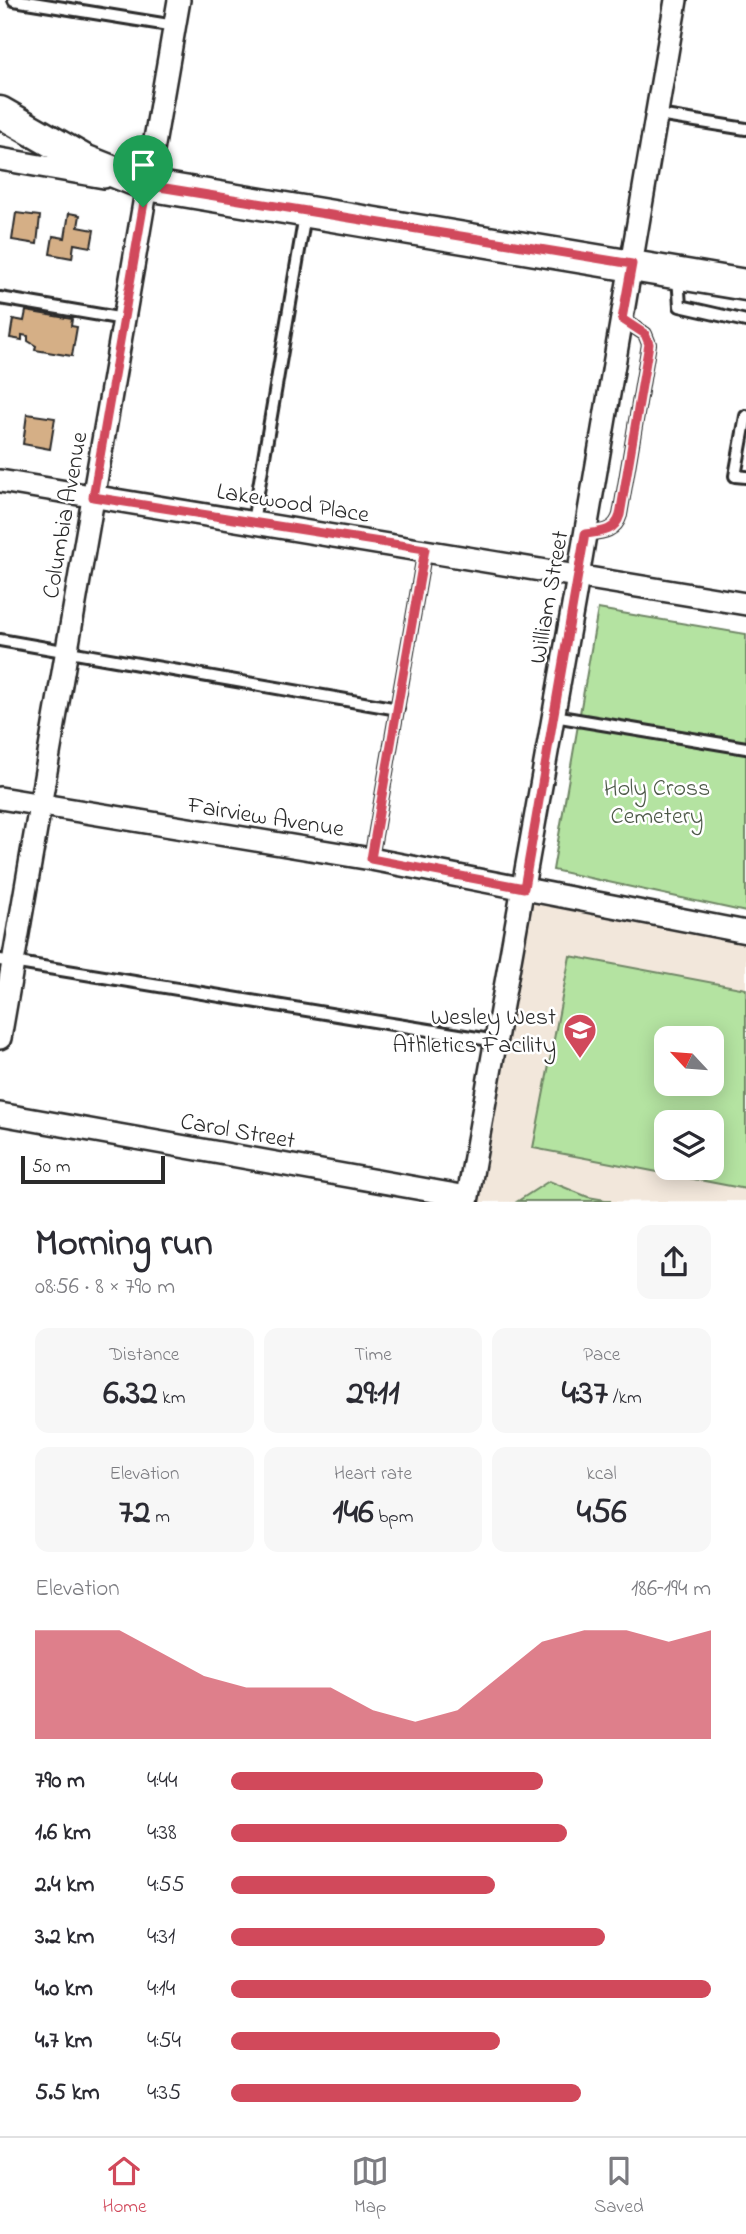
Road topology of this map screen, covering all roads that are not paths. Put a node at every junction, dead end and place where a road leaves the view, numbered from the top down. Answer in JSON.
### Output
{"nodes":[{"id":1,"x":14,"y":0,"type":"edge"},
{"id":2,"x":179,"y":0,"type":"edge"},
{"id":3,"x":676,"y":0,"type":"edge"},
{"id":4,"x":175,"y":26,"type":"junction"},
{"id":5,"x":0,"y":112,"type":"edge"},
{"id":6,"x":658,"y":114,"type":"junction"},
{"id":7,"x":746,"y":129,"type":"edge"},
{"id":8,"x":0,"y":159,"type":"edge"},
{"id":9,"x":147,"y":185,"type":"junction"},
{"id":10,"x":306,"y":212,"type":"junction"},
{"id":11,"x":632,"y":264,"type":"junction"},
{"id":12,"x":678,"y":272,"type":"junction"},
{"id":13,"x":746,"y":285,"type":"edge"},
{"id":14,"x":0,"y":298,"type":"edge"},
{"id":15,"x":124,"y":319,"type":"junction"},
{"id":16,"x":622,"y":319,"type":"junction"},
{"id":17,"x":746,"y":321,"type":"edge"},
{"id":18,"x":746,"y":416,"type":"edge"},
{"id":19,"x":746,"y":477,"type":"edge"},
{"id":20,"x":0,"y":481,"type":"edge"},
{"id":21,"x":93,"y":497,"type":"junction"},
{"id":22,"x":253,"y":522,"type":"junction"},
{"id":23,"x":585,"y":534,"type":"junction"},
{"id":24,"x":425,"y":549,"type":"junction"},
{"id":25,"x":578,"y":575,"type":"junction"},
{"id":26,"x":746,"y":604,"type":"edge"},
{"id":27,"x":0,"y":640,"type":"edge"},
{"id":28,"x":67,"y":651,"type":"junction"},
{"id":29,"x":398,"y":709,"type":"junction"},
{"id":30,"x":554,"y":716,"type":"junction"},
{"id":31,"x":746,"y":748,"type":"edge"},
{"id":32,"x":0,"y":799,"type":"edge"},
{"id":33,"x":40,"y":805,"type":"junction"},
{"id":34,"x":371,"y":859,"type":"junction"},
{"id":35,"x":524,"y":888,"type":"junction"},
{"id":36,"x":746,"y":932,"type":"edge"},
{"id":37,"x":7,"y":961,"type":"edge"},
{"id":38,"x":0,"y":1038,"type":"edge"},
{"id":39,"x":496,"y":1041,"type":"junction"},
{"id":40,"x":0,"y":1114,"type":"edge"},
{"id":41,"x":467,"y":1199,"type":"edge"}],
"edges":[{"from":1,"to":4,"type":"lane"},
{"from":2,"to":4,"type":"street","name":"Columbia Avenue"},
{"from":3,"to":6,"type":"street","name":"William Street"},
{"from":4,"to":9,"type":"street","name":"Columbia Avenue"},
{"from":5,"to":9,"type":"main road"},
{"from":6,"to":7,"type":"lane"},
{"from":6,"to":11,"type":"street","name":"William Street"},
{"from":8,"to":9,"type":"street"},
{"from":9,"to":10,"type":"main road"},
{"from":9,"to":15,"type":"street","name":"Columbia Avenue"},
{"from":10,"to":11,"type":"main road"},
{"from":10,"to":22,"type":"lane"},
{"from":11,"to":12,"type":"main road"},
{"from":11,"to":16,"type":"street","name":"William Street"},
{"from":12,"to":13,"type":"main road"},
{"from":12,"to":17,"type":"lane"},
{"from":14,"to":15,"type":"lane"},
{"from":15,"to":21,"type":"street","name":"Columbia Avenue"},
{"from":16,"to":23,"type":"street","name":"William Street"},
{"from":16,"to":23,"type":"lane"},
{"from":18,"to":19,"type":"lane"},
{"from":20,"to":21,"type":"street","name":"Lakewood Place"},
{"from":21,"to":22,"type":"street","name":"Lakewood Place"},
{"from":21,"to":28,"type":"street","name":"Columbia Avenue"},
{"from":22,"to":24,"type":"street","name":"Lakewood Place"},
{"from":23,"to":25,"type":"street","name":"William Street"},
{"from":24,"to":25,"type":"street","name":"Lakewood Place"},
{"from":24,"to":29,"type":"lane"},
{"from":25,"to":26,"type":"street","name":"Lakewood Place"},
{"from":25,"to":30,"type":"street","name":"William Street"},
{"from":27,"to":28,"type":"lane"},
{"from":28,"to":29,"type":"lane"},
{"from":28,"to":33,"type":"street","name":"Columbia Avenue"},
{"from":29,"to":34,"type":"lane"},
{"from":30,"to":31,"type":"lane"},
{"from":30,"to":35,"type":"street","name":"William Street"},
{"from":32,"to":33,"type":"street","name":"Fairview Avenue"},
{"from":33,"to":34,"type":"street","name":"Fairview Avenue"},
{"from":33,"to":37,"type":"street","name":"Columbia Avenue"},
{"from":34,"to":35,"type":"street","name":"Fairview Avenue"},
{"from":35,"to":36,"type":"street","name":"Fairview Avenue"},
{"from":35,"to":39,"type":"street","name":"William Street"},
{"from":37,"to":38,"type":"street","name":"Columbia Avenue"},
{"from":37,"to":39,"type":"lane"},
{"from":39,"to":41,"type":"street","name":"William Street"},
{"from":40,"to":41,"type":"street","name":"Carol Street"}]}
